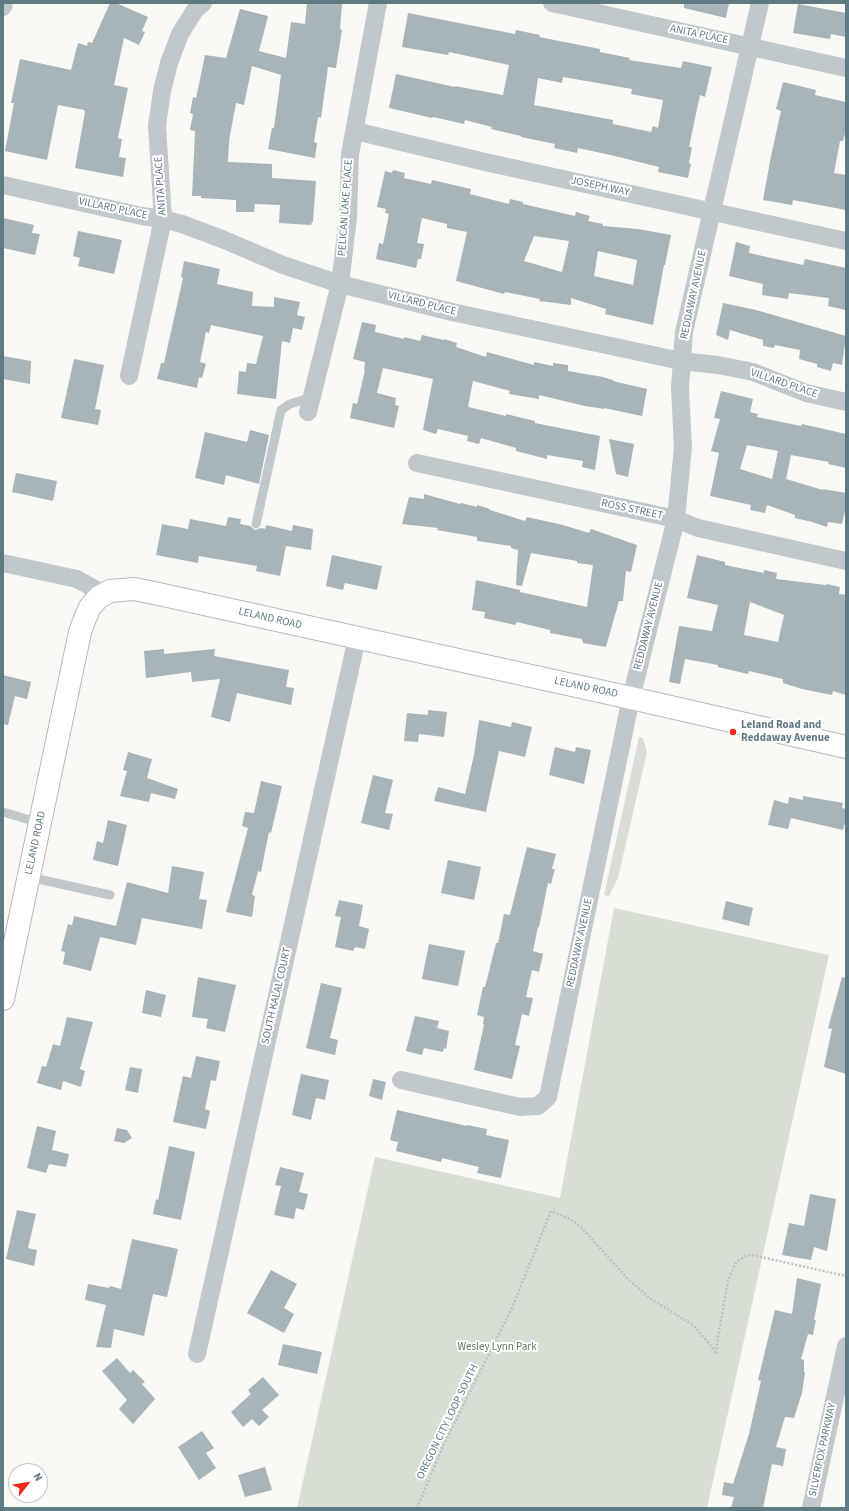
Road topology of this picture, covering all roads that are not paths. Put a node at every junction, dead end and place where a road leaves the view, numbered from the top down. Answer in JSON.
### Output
{"nodes":[{"id":1,"x":4,"y":3,"type":"edge"},
{"id":2,"x":203,"y":3,"type":"edge"},
{"id":3,"x":378,"y":3,"type":"edge"},
{"id":4,"x":552,"y":3,"type":"edge"},
{"id":5,"x":760,"y":3,"type":"edge"},
{"id":6,"x":3,"y":7,"type":"edge"},
{"id":7,"x":750,"y":46,"type":"junction"},
{"id":8,"x":846,"y":68,"type":"edge"},
{"id":9,"x":355,"y":131,"type":"junction"},
{"id":10,"x":3,"y":185,"type":"edge"},
{"id":11,"x":713,"y":212,"type":"junction"},
{"id":12,"x":163,"y":219,"type":"junction"},
{"id":13,"x":846,"y":241,"type":"edge"},
{"id":14,"x":340,"y":284,"type":"junction"},
{"id":15,"x":682,"y":361,"type":"junction"},
{"id":16,"x":129,"y":376,"type":"dead end"},
{"id":17,"x":846,"y":402,"type":"edge"},
{"id":18,"x":310,"y":404,"type":"joint"},
{"id":19,"x":416,"y":463,"type":"dead end"},
{"id":20,"x":676,"y":519,"type":"junction"},
{"id":21,"x":256,"y":524,"type":"dead end"},
{"id":22,"x":846,"y":561,"type":"edge"},
{"id":23,"x":3,"y":563,"type":"edge"},
{"id":24,"x":104,"y":594,"type":"junction"},
{"id":25,"x":357,"y":638,"type":"junction"},
{"id":26,"x":631,"y":698,"type":"junction"},
{"id":27,"x":846,"y":747,"type":"edge"},
{"id":28,"x":3,"y":812,"type":"edge"},
{"id":29,"x":40,"y":823,"type":"junction"},
{"id":30,"x":29,"y":877,"type":"junction"},
{"id":31,"x":110,"y":895,"type":"dead end"},
{"id":32,"x":9,"y":939,"type":"edge"},
{"id":33,"x":3,"y":999,"type":"edge"},
{"id":34,"x":401,"y":1080,"type":"dead end"},
{"id":35,"x":846,"y":1346,"type":"edge"},
{"id":36,"x":197,"y":1354,"type":"dead end"},
{"id":37,"x":811,"y":1508,"type":"edge"}],
"edges":[{"from":1,"to":6,"type":"street"},
{"from":2,"to":12,"type":"street","name":"ANITA PLACE"},
{"from":3,"to":9,"type":"street","name":"PELICAN LAKE PLACE"},
{"from":4,"to":7,"type":"street","name":"ANITA PLACE"},
{"from":5,"to":7,"type":"street","name":"REDDAWAY AVENUE"},
{"from":7,"to":8,"type":"street","name":"ANITA PLACE"},
{"from":7,"to":11,"type":"street","name":"REDDAWAY AVENUE"},
{"from":9,"to":11,"type":"street","name":"JOSEPH WAY"},
{"from":9,"to":14,"type":"street","name":"PELICAN LAKE PLACE"},
{"from":10,"to":12,"type":"street","name":"VILLARD PLACE"},
{"from":11,"to":13,"type":"street","name":"JOSEPH WAY"},
{"from":11,"to":15,"type":"street","name":"REDDAWAY AVENUE"},
{"from":12,"to":14,"type":"street","name":"VILLARD PLACE"},
{"from":12,"to":16,"type":"street","name":"ANITA PLACE"},
{"from":14,"to":15,"type":"street","name":"VILLARD PLACE"},
{"from":14,"to":18,"type":"street","name":"PELICAN LAKE PLACE"},
{"from":15,"to":17,"type":"street","name":"VILLARD PLACE"},
{"from":15,"to":20,"type":"street","name":"REDDAWAY AVENUE"},
{"from":18,"to":21,"type":"lane"},
{"from":19,"to":20,"type":"street","name":"ROSS STREET"},
{"from":20,"to":22,"type":"street","name":"ROSS STREET"},
{"from":20,"to":26,"type":"street","name":"REDDAWAY AVENUE"},
{"from":23,"to":24,"type":"street"},
{"from":24,"to":25,"type":"street","name":"LELAND ROAD"},
{"from":24,"to":29,"type":"street","name":"LELAND ROAD"},
{"from":25,"to":26,"type":"street","name":"LELAND ROAD"},
{"from":25,"to":36,"type":"street","name":"SOUTH KALAL COURT"},
{"from":26,"to":27,"type":"street","name":"LELAND ROAD"},
{"from":26,"to":34,"type":"street","name":"REDDAWAY AVENUE"},
{"from":28,"to":29,"type":"lane"},
{"from":29,"to":30,"type":"street","name":"LELAND ROAD"},
{"from":30,"to":31,"type":"lane"},
{"from":30,"to":32,"type":"street","name":"LELAND ROAD"},
{"from":32,"to":33,"type":"street","name":"LELAND ROAD"},
{"from":35,"to":37,"type":"street","name":"SILVERFOX PARKWAY"}]}
